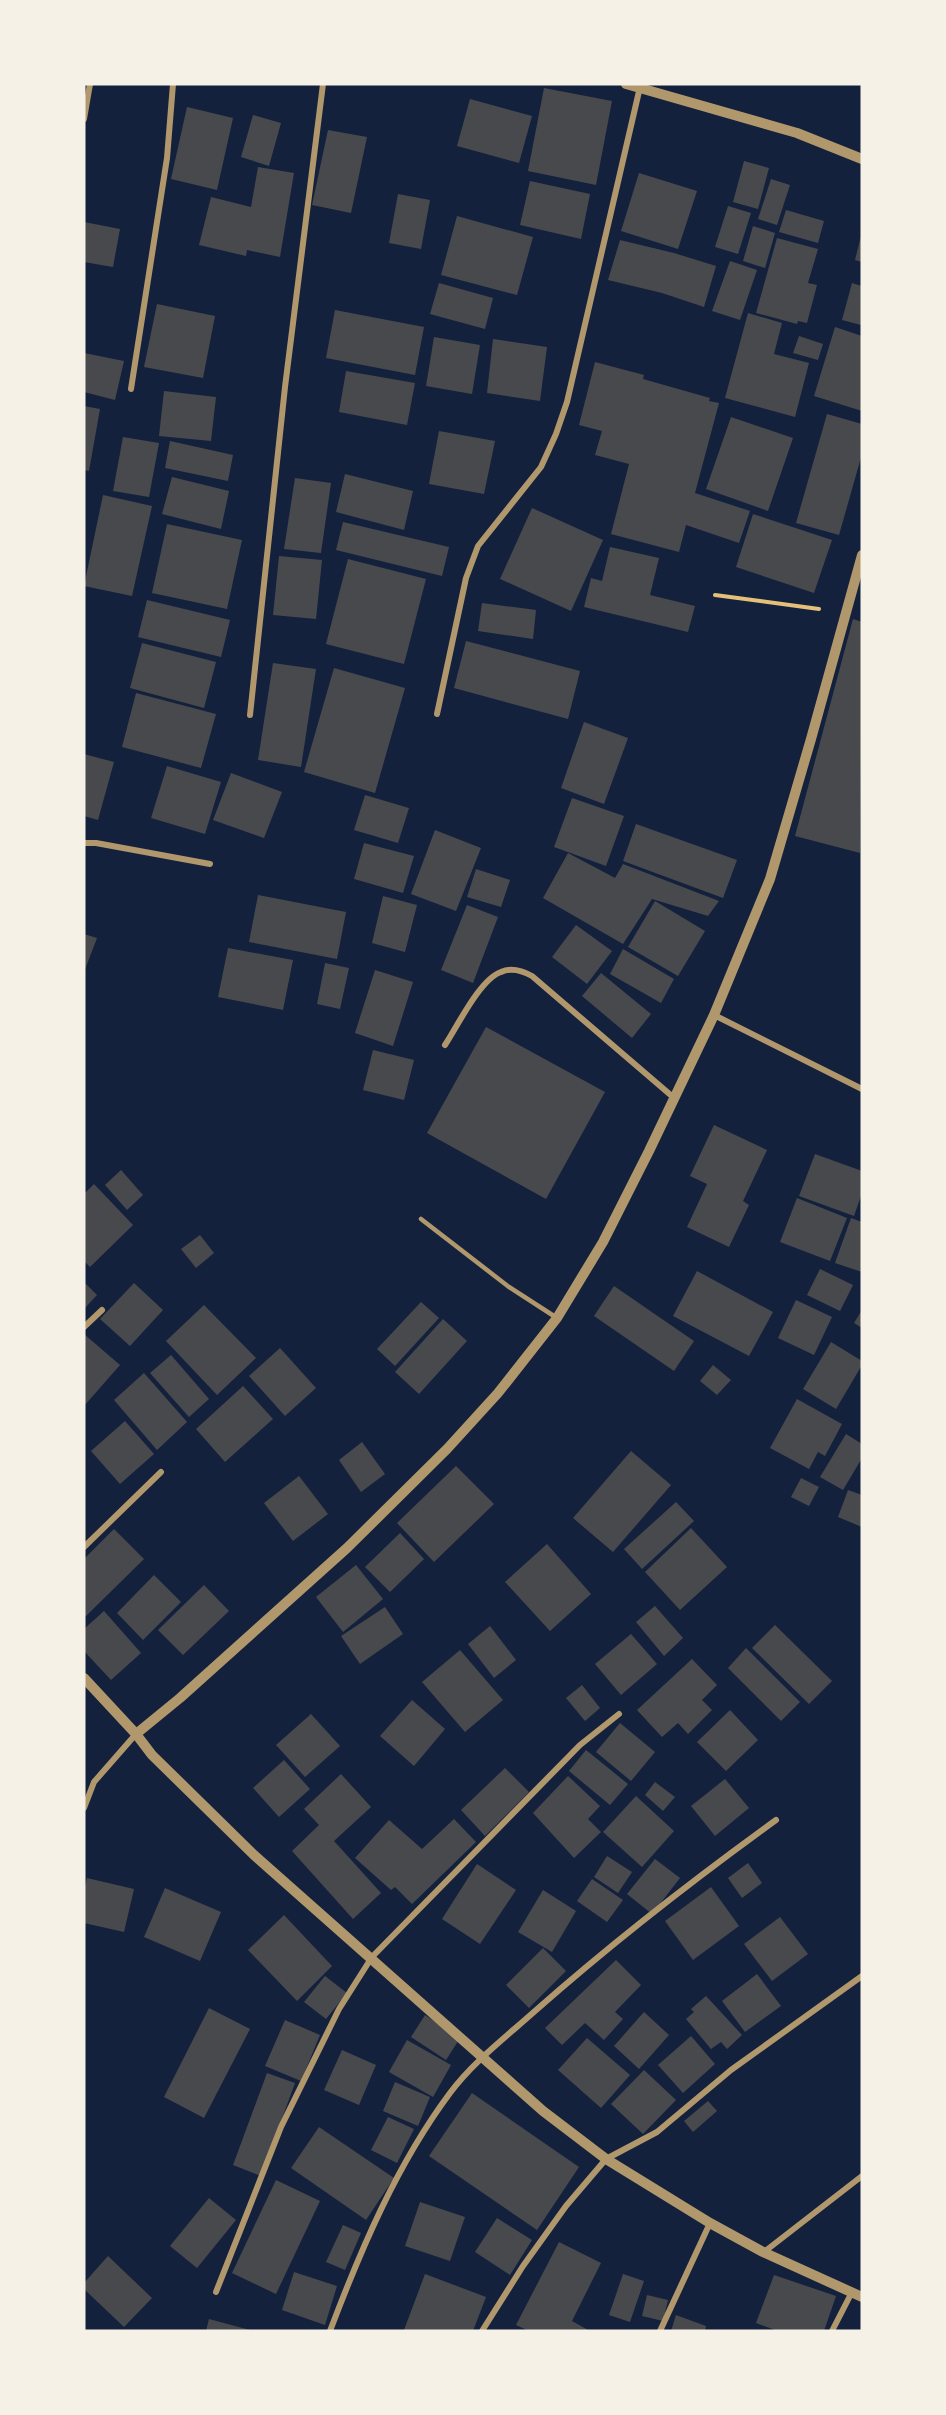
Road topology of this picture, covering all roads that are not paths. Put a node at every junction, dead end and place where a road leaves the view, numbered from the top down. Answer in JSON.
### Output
{"nodes":[{"id":1,"x":90,"y":84,"type":"edge"},
{"id":2,"x":173,"y":84,"type":"edge"},
{"id":3,"x":323,"y":84,"type":"edge"},
{"id":4,"x":626,"y":84,"type":"edge"},
{"id":5,"x":640,"y":87,"type":"junction"},
{"id":6,"x":84,"y":118,"type":"edge"},
{"id":7,"x":862,"y":159,"type":"edge"},
{"id":8,"x":130,"y":389,"type":"dead end"},
{"id":9,"x":862,"y":555,"type":"edge"},
{"id":10,"x":437,"y":714,"type":"dead end"},
{"id":11,"x":250,"y":715,"type":"dead end"},
{"id":12,"x":84,"y":843,"type":"edge"},
{"id":13,"x":210,"y":864,"type":"dead end"},
{"id":14,"x":714,"y":1015,"type":"junction"},
{"id":15,"x":445,"y":1045,"type":"dead end"},
{"id":16,"x":862,"y":1089,"type":"edge"},
{"id":17,"x":673,"y":1097,"type":"junction"},
{"id":18,"x":421,"y":1219,"type":"dead end"},
{"id":19,"x":102,"y":1310,"type":"dead end"},
{"id":20,"x":557,"y":1318,"type":"junction"},
{"id":21,"x":84,"y":1328,"type":"edge"},
{"id":22,"x":161,"y":1472,"type":"dead end"},
{"id":23,"x":84,"y":1547,"type":"edge"},
{"id":24,"x":84,"y":1678,"type":"edge"},
{"id":25,"x":619,"y":1713,"type":"dead end"},
{"id":26,"x":136,"y":1734,"type":"junction"},
{"id":27,"x":84,"y":1808,"type":"edge"},
{"id":28,"x":776,"y":1820,"type":"dead end"},
{"id":29,"x":372,"y":1958,"type":"junction"},
{"id":30,"x":862,"y":1976,"type":"edge"},
{"id":31,"x":483,"y":2057,"type":"junction"},
{"id":32,"x":606,"y":2159,"type":"junction"},
{"id":33,"x":862,"y":2176,"type":"edge"},
{"id":34,"x":710,"y":2223,"type":"junction"},
{"id":35,"x":763,"y":2252,"type":"junction"},
{"id":36,"x":216,"y":2292,"type":"dead end"},
{"id":37,"x":857,"y":2294,"type":"edge"},
{"id":38,"x":330,"y":2331,"type":"edge"},
{"id":39,"x":482,"y":2331,"type":"edge"},
{"id":40,"x":660,"y":2331,"type":"edge"},
{"id":41,"x":832,"y":2331,"type":"edge"}],
"edges":[{"from":1,"to":6,"type":"street"},
{"from":2,"to":8,"type":"street"},
{"from":3,"to":11,"type":"street"},
{"from":4,"to":5,"type":"street"},
{"from":5,"to":7,"type":"street"},
{"from":5,"to":10,"type":"street"},
{"from":9,"to":14,"type":"street"},
{"from":12,"to":13,"type":"street"},
{"from":14,"to":16,"type":"street"},
{"from":14,"to":17,"type":"street"},
{"from":15,"to":17,"type":"street"},
{"from":17,"to":20,"type":"street"},
{"from":18,"to":20,"type":"lane"},
{"from":19,"to":21,"type":"street"},
{"from":20,"to":26,"type":"street"},
{"from":22,"to":23,"type":"street"},
{"from":24,"to":26,"type":"street"},
{"from":25,"to":29,"type":"street"},
{"from":26,"to":27,"type":"street"},
{"from":26,"to":29,"type":"street"},
{"from":28,"to":31,"type":"street"},
{"from":29,"to":31,"type":"street"},
{"from":29,"to":36,"type":"street"},
{"from":30,"to":32,"type":"street"},
{"from":31,"to":32,"type":"street"},
{"from":31,"to":38,"type":"street"},
{"from":32,"to":34,"type":"street"},
{"from":32,"to":39,"type":"street"},
{"from":33,"to":35,"type":"street"},
{"from":34,"to":35,"type":"street"},
{"from":34,"to":40,"type":"street"},
{"from":35,"to":37,"type":"street"},
{"from":37,"to":41,"type":"street"}]}
